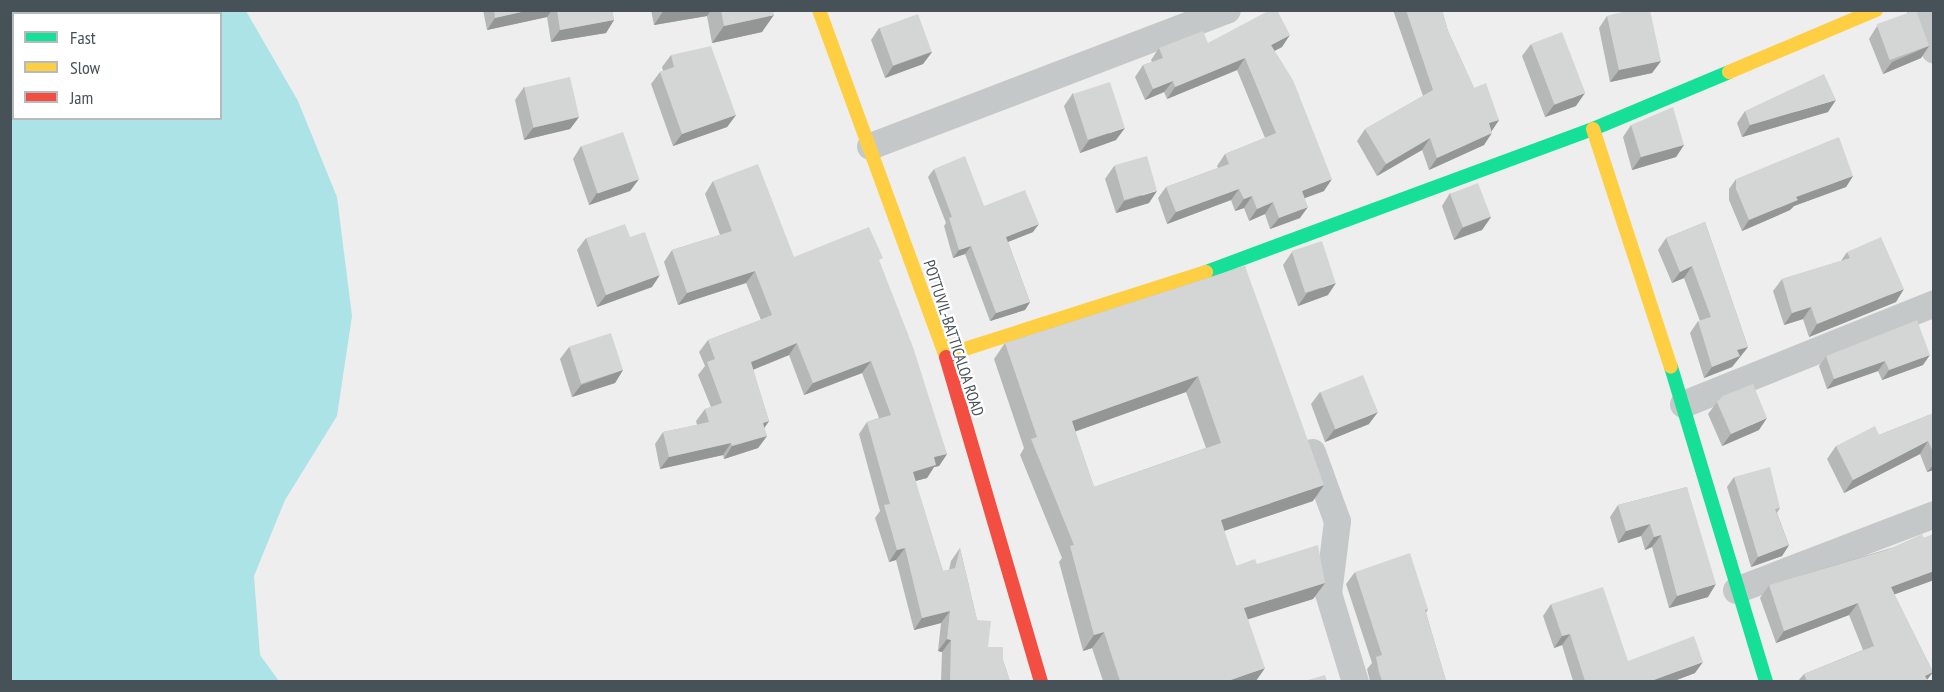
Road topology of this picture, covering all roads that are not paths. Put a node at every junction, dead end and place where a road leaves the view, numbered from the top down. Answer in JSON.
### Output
{"nodes":[{"id":1,"x":819,"y":10,"type":"edge"},
{"id":2,"x":1227,"y":10,"type":"edge"},
{"id":3,"x":1876,"y":10,"type":"edge"},
{"id":4,"x":1920,"y":10,"type":"edge"},
{"id":5,"x":1934,"y":50,"type":"edge"},
{"id":6,"x":1593,"y":129,"type":"junction"},
{"id":7,"x":870,"y":146,"type":"junction"},
{"id":8,"x":1934,"y":303,"type":"edge"},
{"id":9,"x":946,"y":355,"type":"junction"},
{"id":10,"x":1683,"y":404,"type":"junction"},
{"id":11,"x":1301,"y":423,"type":"edge"},
{"id":12,"x":1934,"y":514,"type":"edge"},
{"id":13,"x":1736,"y":590,"type":"junction"},
{"id":14,"x":1041,"y":681,"type":"edge"},
{"id":15,"x":1355,"y":681,"type":"edge"},
{"id":16,"x":1766,"y":681,"type":"edge"}],
"edges":[{"from":1,"to":7,"type":"main road","name":"POTTUVIL-BATTICALOA ROAD"},
{"from":2,"to":7,"type":"street"},
{"from":3,"to":6,"type":"main road"},
{"from":4,"to":5,"type":"street"},
{"from":6,"to":9,"type":"main road"},
{"from":6,"to":10,"type":"main road"},
{"from":7,"to":9,"type":"main road","name":"POTTUVIL-BATTICALOA ROAD"},
{"from":8,"to":10,"type":"street"},
{"from":9,"to":14,"type":"main road","name":"POTTUVIL-BATTICALOA ROAD"},
{"from":10,"to":13,"type":"main road"},
{"from":11,"to":15,"type":"street"},
{"from":12,"to":13,"type":"street"},
{"from":13,"to":16,"type":"main road"}]}
